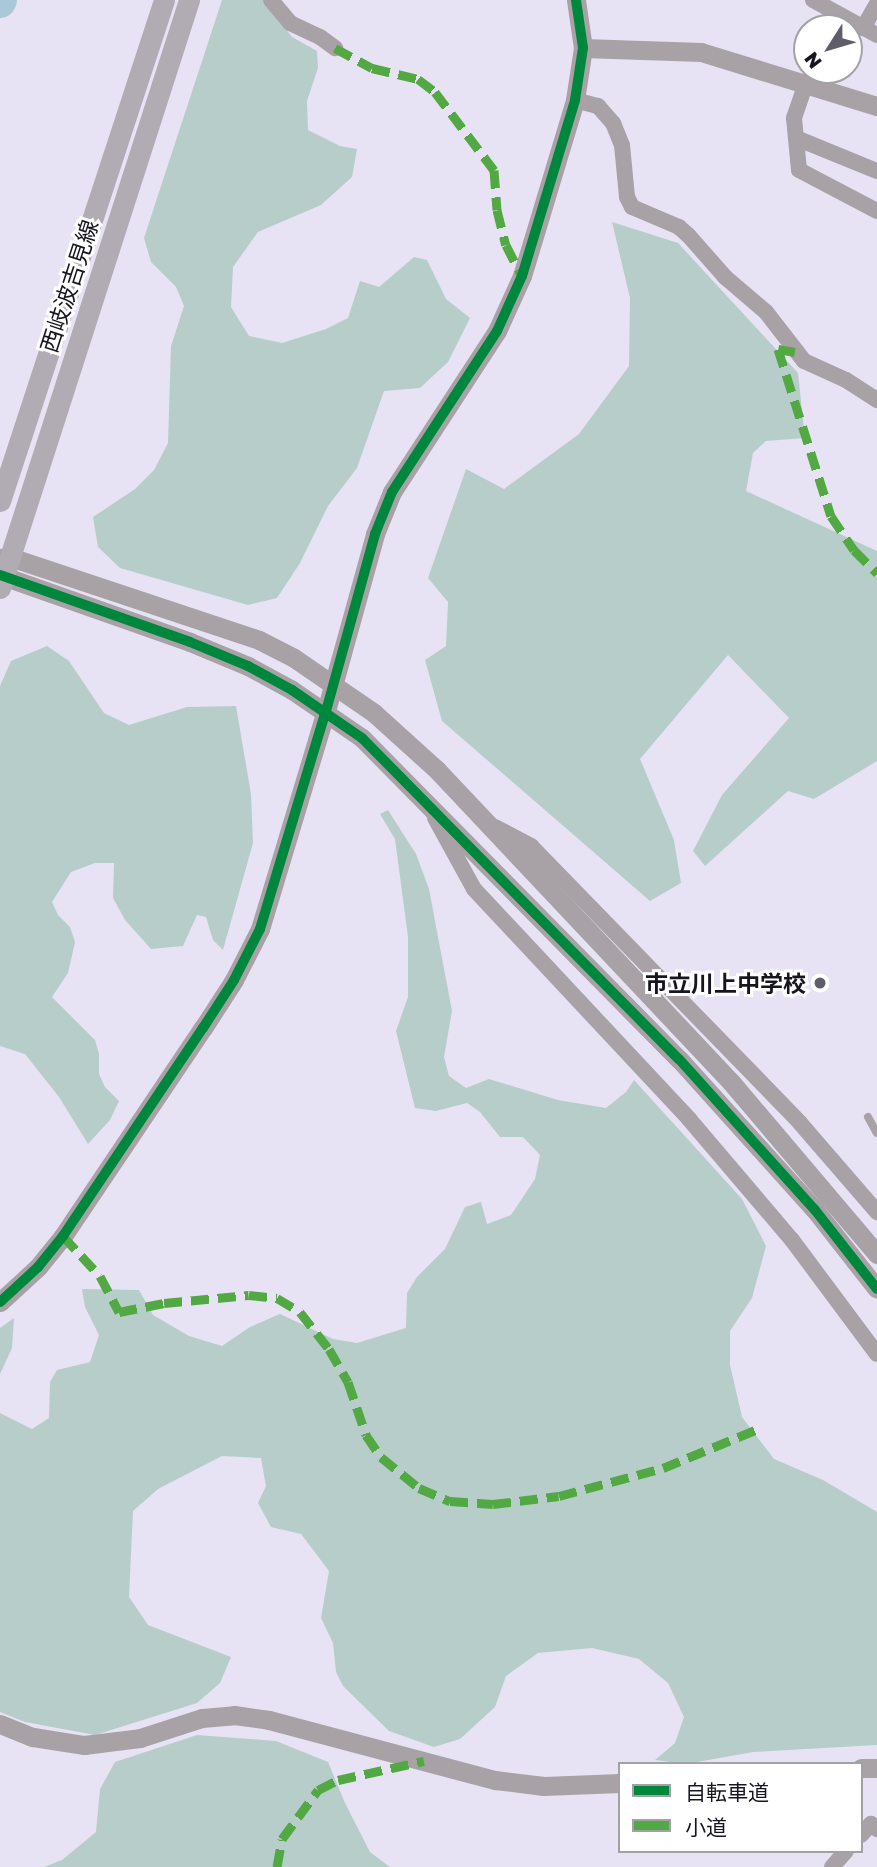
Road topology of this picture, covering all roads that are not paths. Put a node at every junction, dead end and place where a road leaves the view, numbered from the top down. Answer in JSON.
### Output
{"nodes":[{"id":1,"x":164,"y":0,"type":"edge"},
{"id":2,"x":190,"y":0,"type":"edge"},
{"id":3,"x":271,"y":0,"type":"edge"},
{"id":4,"x":576,"y":0,"type":"edge"},
{"id":5,"x":813,"y":0,"type":"edge"},
{"id":6,"x":877,"y":4,"type":"edge"},
{"id":7,"x":870,"y":31,"type":"edge"},
{"id":8,"x":335,"y":48,"type":"dead end"},
{"id":9,"x":583,"y":48,"type":"junction"},
{"id":10,"x":793,"y":79,"type":"edge"},
{"id":11,"x":806,"y":84,"type":"edge"},
{"id":12,"x":809,"y":84,"type":"edge"},
{"id":13,"x":575,"y":100,"type":"junction"},
{"id":14,"x":877,"y":106,"type":"edge"},
{"id":15,"x":796,"y":138,"type":"junction"},
{"id":16,"x":877,"y":171,"type":"edge"},
{"id":17,"x":877,"y":211,"type":"edge"},
{"id":18,"x":877,"y":400,"type":"edge"},
{"id":19,"x":0,"y":501,"type":"edge"},
{"id":20,"x":3,"y":571,"type":"edge"},
{"id":21,"x":333,"y":685,"type":"junction"},
{"id":22,"x":326,"y":711,"type":"junction"},
{"id":23,"x":428,"y":803,"type":"junction"},
{"id":24,"x":483,"y":821,"type":"junction"},
{"id":25,"x":868,"y":1117,"type":"dead end"},
{"id":26,"x":877,"y":1133,"type":"edge"},
{"id":27,"x":877,"y":1212,"type":"edge"},
{"id":28,"x":877,"y":1254,"type":"edge"},
{"id":29,"x":877,"y":1289,"type":"edge"},
{"id":30,"x":0,"y":1302,"type":"edge"},
{"id":31,"x":874,"y":1345,"type":"edge"},
{"id":32,"x":0,"y":1724,"type":"edge"},
{"id":33,"x":618,"y":1783,"type":"edge"},
{"id":34,"x":877,"y":1829,"type":"edge"},
{"id":35,"x":863,"y":1833,"type":"edge"},
{"id":36,"x":844,"y":1853,"type":"edge"},
{"id":37,"x":832,"y":1867,"type":"edge"}],
"edges":[{"from":1,"to":19,"type":"main road","name":"西岐波吉見線"},
{"from":2,"to":20,"type":"main road","name":"西岐波吉見線"},
{"from":3,"to":8,"type":"street"},
{"from":4,"to":9,"type":"street"},
{"from":5,"to":7,"type":"street"},
{"from":6,"to":7,"type":"street"},
{"from":9,"to":10,"type":"street"},
{"from":9,"to":13,"type":"street"},
{"from":11,"to":15,"type":"street"},
{"from":12,"to":14,"type":"street"},
{"from":13,"to":18,"type":"street"},
{"from":13,"to":21,"type":"street"},
{"from":15,"to":16,"type":"street"},
{"from":15,"to":17,"type":"street"},
{"from":20,"to":21,"type":"street"},
{"from":20,"to":22,"type":"street"},
{"from":21,"to":22,"type":"street"},
{"from":21,"to":24,"type":"street"},
{"from":22,"to":23,"type":"street"},
{"from":22,"to":30,"type":"street"},
{"from":23,"to":29,"type":"street"},
{"from":23,"to":31,"type":"street"},
{"from":24,"to":27,"type":"street"},
{"from":24,"to":28,"type":"street"},
{"from":25,"to":26,"type":"lane"},
{"from":32,"to":33,"type":"street"},
{"from":34,"to":35,"type":"street"},
{"from":36,"to":37,"type":"street"}]}
